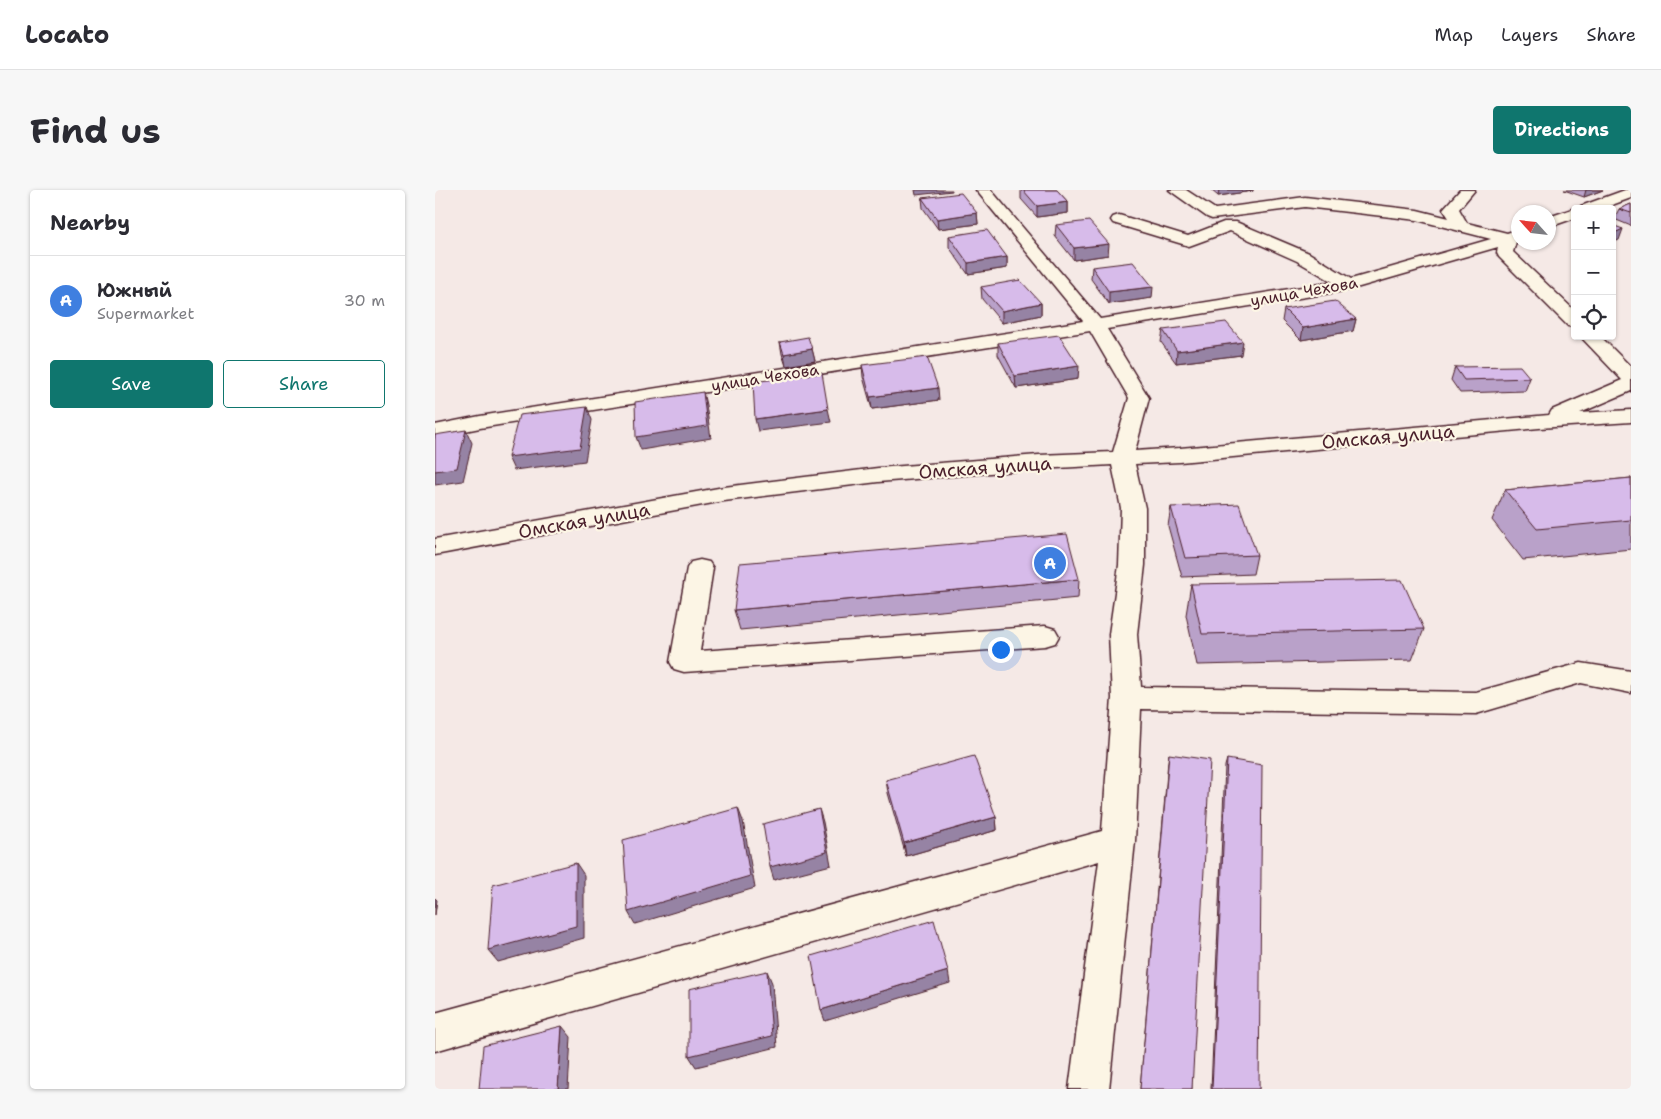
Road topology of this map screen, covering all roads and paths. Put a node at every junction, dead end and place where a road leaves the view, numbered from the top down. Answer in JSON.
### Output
{"nodes":[{"id":1,"x":983,"y":190,"type":"edge"},
{"id":2,"x":1175,"y":190,"type":"edge"},
{"id":3,"x":1287,"y":190,"type":"edge"},
{"id":4,"x":1467,"y":190,"type":"edge"},
{"id":5,"x":1631,"y":193,"type":"edge"},
{"id":6,"x":1305,"y":202,"type":"junction"},
{"id":7,"x":1597,"y":205,"type":"edge"},
{"id":8,"x":1571,"y":214,"type":"edge"},
{"id":9,"x":1119,"y":220,"type":"dead end"},
{"id":10,"x":1556,"y":220,"type":"edge"},
{"id":11,"x":1461,"y":226,"type":"junction"},
{"id":12,"x":1511,"y":236,"type":"edge"},
{"id":13,"x":1511,"y":237,"type":"edge"},
{"id":14,"x":1511,"y":240,"type":"edge"},
{"id":15,"x":1349,"y":285,"type":"junction"},
{"id":16,"x":1571,"y":318,"type":"edge"},
{"id":17,"x":1096,"y":325,"type":"junction"},
{"id":18,"x":1593,"y":340,"type":"edge"},
{"id":19,"x":1631,"y":378,"type":"edge"},
{"id":20,"x":1631,"y":384,"type":"edge"},
{"id":21,"x":1631,"y":416,"type":"edge"},
{"id":22,"x":1539,"y":422,"type":"junction"},
{"id":23,"x":435,"y":431,"type":"edge"},
{"id":24,"x":1123,"y":458,"type":"junction"},
{"id":25,"x":435,"y":547,"type":"edge"},
{"id":26,"x":700,"y":568,"type":"dead end"},
{"id":27,"x":1045,"y":636,"type":"dead end"},
{"id":28,"x":1631,"y":682,"type":"edge"},
{"id":29,"x":1127,"y":698,"type":"junction"},
{"id":30,"x":1118,"y":840,"type":"junction"},
{"id":31,"x":435,"y":1032,"type":"edge"},
{"id":32,"x":1089,"y":1089,"type":"edge"}],
"edges":[{"from":1,"to":17,"type":"street"},
{"from":2,"to":6,"type":"street"},
{"from":3,"to":6,"type":"street"},
{"from":4,"to":11,"type":"street"},
{"from":5,"to":7,"type":"street"},
{"from":6,"to":11,"type":"street"},
{"from":8,"to":10,"type":"street"},
{"from":9,"to":15,"type":"street"},
{"from":11,"to":12,"type":"street"},
{"from":13,"to":15,"type":"street","name":"улица Чехова"},
{"from":14,"to":16,"type":"street"},
{"from":15,"to":17,"type":"street","name":"улица Чехова"},
{"from":17,"to":23,"type":"street","name":"улица Чехова"},
{"from":17,"to":24,"type":"street"},
{"from":18,"to":19,"type":"street"},
{"from":20,"to":22,"type":"street"},
{"from":21,"to":22,"type":"street","name":"Омская улица"},
{"from":22,"to":24,"type":"street","name":"Омская улица"},
{"from":24,"to":25,"type":"street","name":"Омская улица"},
{"from":24,"to":29,"type":"street"},
{"from":26,"to":27,"type":"street"},
{"from":28,"to":29,"type":"street"},
{"from":29,"to":30,"type":"street"},
{"from":30,"to":31,"type":"street"},
{"from":30,"to":32,"type":"street"}]}
